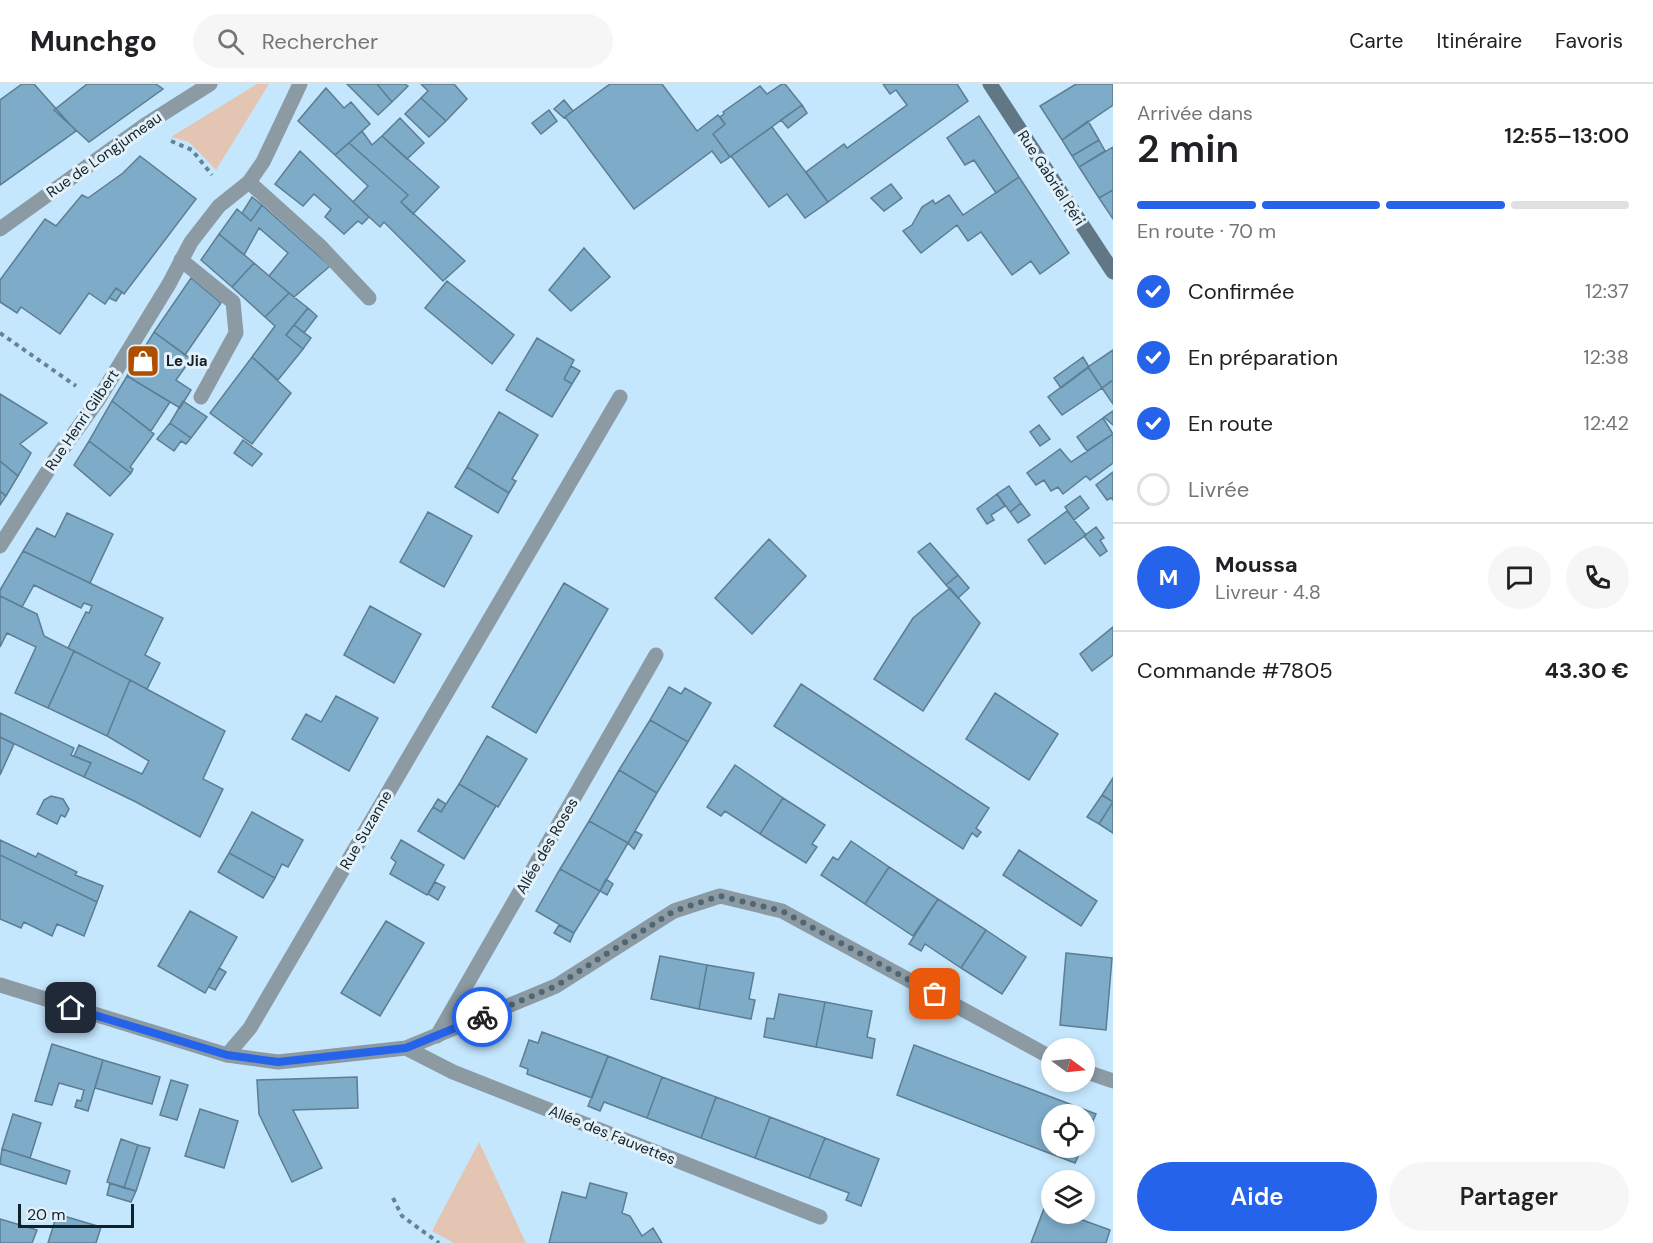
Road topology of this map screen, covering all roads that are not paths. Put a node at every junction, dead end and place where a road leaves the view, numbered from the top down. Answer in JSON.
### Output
{"nodes":[{"id":1,"x":210,"y":84,"type":"edge"},
{"id":2,"x":300,"y":84,"type":"edge"},
{"id":3,"x":990,"y":84,"type":"edge"},
{"id":4,"x":249,"y":183,"type":"junction"},
{"id":5,"x":0,"y":229,"type":"edge"},
{"id":6,"x":181,"y":260,"type":"junction"},
{"id":7,"x":1113,"y":272,"type":"edge"},
{"id":8,"x":369,"y":298,"type":"dead end"},
{"id":9,"x":201,"y":397,"type":"dead end"},
{"id":10,"x":620,"y":397,"type":"dead end"},
{"id":11,"x":0,"y":546,"type":"edge"},
{"id":12,"x":656,"y":655,"type":"dead end"},
{"id":13,"x":0,"y":986,"type":"edge"},
{"id":14,"x":437,"y":1036,"type":"junction"},
{"id":15,"x":406,"y":1048,"type":"junction"},
{"id":16,"x":1041,"y":1052,"type":"edge"},
{"id":17,"x":227,"y":1055,"type":"junction"},
{"id":18,"x":1095,"y":1075,"type":"edge"},
{"id":19,"x":1113,"y":1081,"type":"edge"},
{"id":20,"x":820,"y":1217,"type":"dead end"}],
"edges":[{"from":1,"to":5,"type":"street","name":"Rue de Longjumeau"},
{"from":2,"to":4,"type":"street","name":"Rue Henri Gilbert"},
{"from":3,"to":7,"type":"street","name":"Rue Gabriel Péri"},
{"from":4,"to":6,"type":"street","name":"Rue Henri Gilbert"},
{"from":4,"to":8,"type":"street"},
{"from":6,"to":9,"type":"street"},
{"from":6,"to":11,"type":"street","name":"Rue Henri Gilbert"},
{"from":10,"to":17,"type":"street","name":"Rue Suzanne"},
{"from":12,"to":14,"type":"street","name":"Allée des Roses"},
{"from":13,"to":17,"type":"street"},
{"from":14,"to":15,"type":"street"},
{"from":14,"to":16,"type":"street"},
{"from":15,"to":17,"type":"street"},
{"from":15,"to":20,"type":"street","name":"Allée des Fauvettes"},
{"from":18,"to":19,"type":"street"}]}
